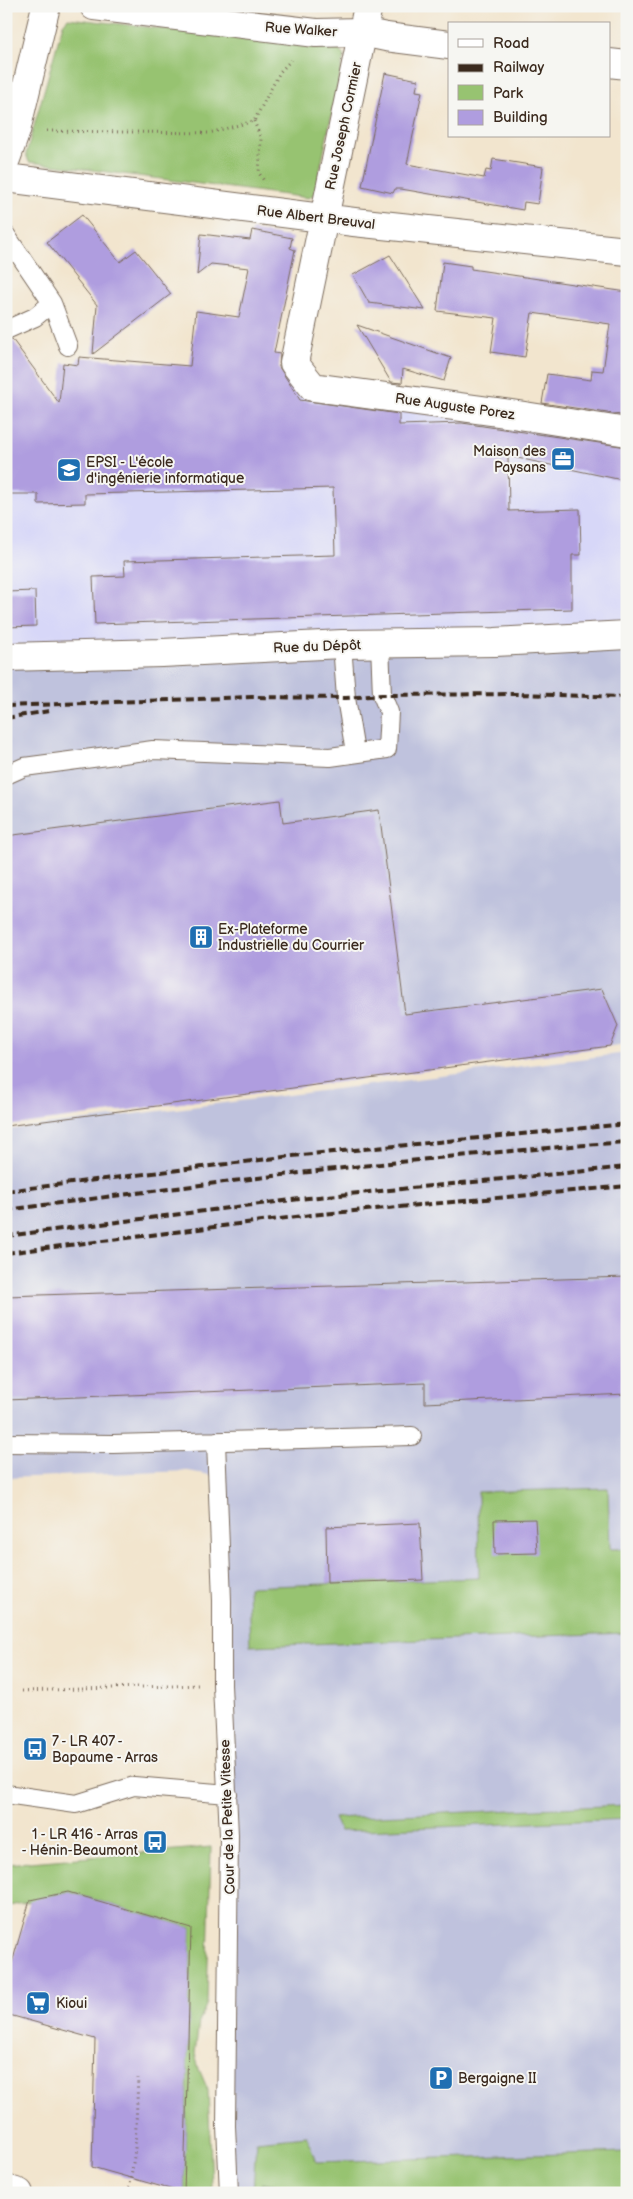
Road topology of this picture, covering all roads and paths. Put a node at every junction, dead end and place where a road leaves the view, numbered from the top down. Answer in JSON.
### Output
{"nodes":[{"id":1,"x":46,"y":6,"type":"edge"},
{"id":2,"x":94,"y":6,"type":"edge"},
{"id":3,"x":365,"y":19,"type":"edge"},
{"id":4,"x":316,"y":33,"type":"junction"},
{"id":5,"x":448,"y":45,"type":"edge"},
{"id":6,"x":610,"y":63,"type":"edge"},
{"id":7,"x":627,"y":66,"type":"edge"},
{"id":8,"x":254,"y":122,"type":"junction"},
{"id":9,"x":16,"y":132,"type":"junction"},
{"id":10,"x":6,"y":159,"type":"edge"},
{"id":11,"x":6,"y":178,"type":"edge"},
{"id":12,"x":280,"y":212,"type":"junction"},
{"id":13,"x":324,"y":218,"type":"junction"},
{"id":14,"x":6,"y":235,"type":"edge"},
{"id":15,"x":627,"y":251,"type":"edge"},
{"id":16,"x":52,"y":303,"type":"junction"},
{"id":17,"x":6,"y":330,"type":"edge"},
{"id":18,"x":68,"y":346,"type":"dead end"},
{"id":19,"x":294,"y":363,"type":"joint"},
{"id":20,"x":627,"y":432,"type":"edge"},
{"id":21,"x":627,"y":635,"type":"edge"},
{"id":22,"x":342,"y":644,"type":"junction"},
{"id":23,"x":380,"y":644,"type":"junction"},
{"id":24,"x":6,"y":657,"type":"edge"},
{"id":25,"x":355,"y":752,"type":"junction"},
{"id":26,"x":6,"y":775,"type":"edge"},
{"id":27,"x":412,"y":1436,"type":"dead end"},
{"id":28,"x":216,"y":1441,"type":"junction"},
{"id":29,"x":6,"y":1443,"type":"edge"},
{"id":30,"x":222,"y":1685,"type":"junction"},
{"id":31,"x":22,"y":1691,"type":"dead end"},
{"id":32,"x":6,"y":1794,"type":"edge"},
{"id":33,"x":228,"y":1794,"type":"junction"},
{"id":34,"x":138,"y":2078,"type":"dead end"},
{"id":35,"x":6,"y":2189,"type":"edge"},
{"id":36,"x":19,"y":2193,"type":"edge"},
{"id":37,"x":128,"y":2193,"type":"edge"},
{"id":38,"x":229,"y":2193,"type":"edge"}],
"edges":[{"from":1,"to":9,"type":"street"},
{"from":2,"to":4,"type":"street","name":"Rue Walker"},
{"from":3,"to":4,"type":"street","name":"Rue Walker"},
{"from":3,"to":5,"type":"street","name":"Rue Walker"},
{"from":3,"to":13,"type":"street","name":"Rue Joseph Cormier"},
{"from":4,"to":8,"type":"path"},
{"from":6,"to":7,"type":"street"},
{"from":8,"to":9,"type":"path"},
{"from":8,"to":12,"type":"path"},
{"from":9,"to":10,"type":"street"},
{"from":11,"to":12,"type":"street","name":"Rue Albert Breuval"},
{"from":12,"to":13,"type":"street","name":"Rue Albert Breuval"},
{"from":13,"to":15,"type":"street","name":"Rue Albert Breuval"},
{"from":13,"to":19,"type":"street","name":"Rue Joseph Cormier"},
{"from":14,"to":16,"type":"lane"},
{"from":16,"to":17,"type":"lane"},
{"from":16,"to":18,"type":"lane"},
{"from":19,"to":20,"type":"street","name":"Rue Auguste Porez"},
{"from":21,"to":23,"type":"street","name":"Rue du Dépôt"},
{"from":22,"to":23,"type":"street","name":"Rue du Dépôt"},
{"from":22,"to":24,"type":"street","name":"Rue du Dépôt"},
{"from":22,"to":25,"type":"lane"},
{"from":23,"to":25,"type":"lane"},
{"from":25,"to":26,"type":"lane"},
{"from":27,"to":28,"type":"lane"},
{"from":28,"to":29,"type":"lane"},
{"from":28,"to":30,"type":"lane","name":"Cour de la Petite Vitesse"},
{"from":30,"to":31,"type":"path"},
{"from":30,"to":33,"type":"lane","name":"Cour de la Petite Vitesse"},
{"from":32,"to":33,"type":"lane"},
{"from":33,"to":38,"type":"lane","name":"Cour de la Petite Vitesse"},
{"from":34,"to":37,"type":"path"},
{"from":35,"to":36,"type":"street"}]}
